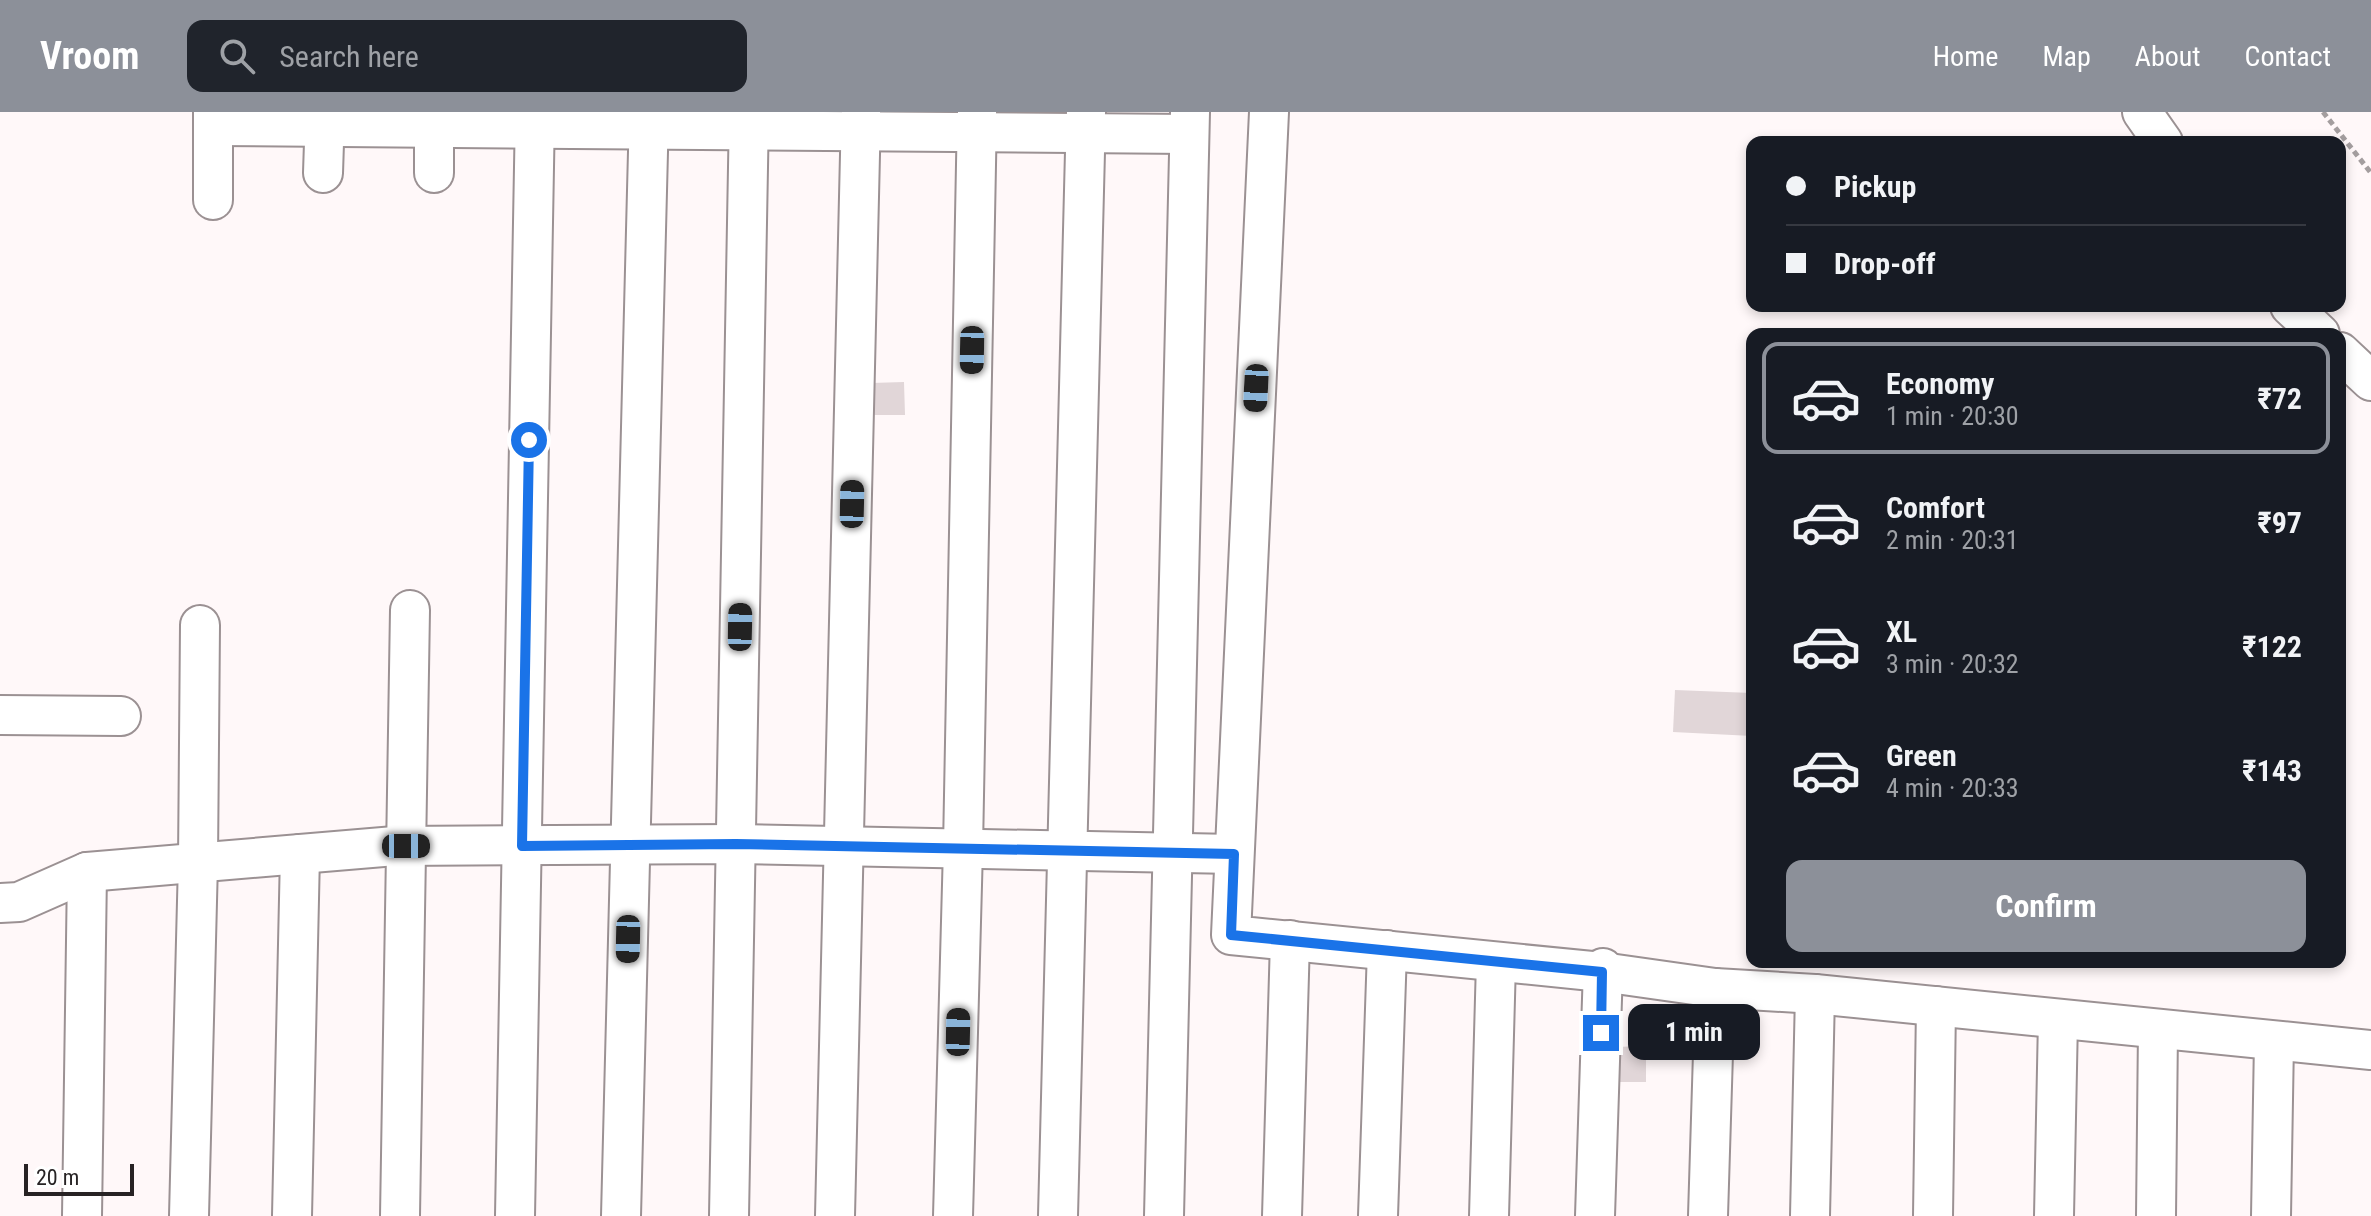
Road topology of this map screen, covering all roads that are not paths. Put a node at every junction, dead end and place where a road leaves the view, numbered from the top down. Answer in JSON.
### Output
{"nodes":[{"id":1,"x":1269,"y":112,"type":"edge"},
{"id":2,"x":2142,"y":112,"type":"edge"},
{"id":3,"x":213,"y":119,"type":"edge"},
{"id":4,"x":325,"y":119,"type":"edge"},
{"id":5,"x":434,"y":120,"type":"edge"},
{"id":6,"x":535,"y":120,"type":"edge"},
{"id":7,"x":649,"y":120,"type":"edge"},
{"id":8,"x":749,"y":121,"type":"edge"},
{"id":9,"x":861,"y":121,"type":"edge"},
{"id":10,"x":977,"y":122,"type":"edge"},
{"id":11,"x":1086,"y":122,"type":"edge"},
{"id":12,"x":1189,"y":123,"type":"edge"},
{"id":13,"x":2159,"y":136,"type":"edge"},
{"id":14,"x":323,"y":173,"type":"dead end"},
{"id":15,"x":434,"y":173,"type":"dead end"},
{"id":16,"x":213,"y":200,"type":"dead end"},
{"id":17,"x":2296,"y":312,"type":"edge"},
{"id":18,"x":2314,"y":328,"type":"edge"},
{"id":19,"x":2346,"y":358,"type":"edge"},
{"id":20,"x":2371,"y":381,"type":"edge"},
{"id":21,"x":410,"y":610,"type":"dead end"},
{"id":22,"x":200,"y":625,"type":"dead end"},
{"id":23,"x":0,"y":715,"type":"edge"},
{"id":24,"x":121,"y":716,"type":"dead end"},
{"id":25,"x":736,"y":844,"type":"junction"},
{"id":26,"x":406,"y":846,"type":"junction"},
{"id":27,"x":522,"y":846,"type":"junction"},
{"id":28,"x":630,"y":846,"type":"junction"},
{"id":29,"x":844,"y":846,"type":"junction"},
{"id":30,"x":963,"y":848,"type":"junction"},
{"id":31,"x":1067,"y":851,"type":"junction"},
{"id":32,"x":1172,"y":853,"type":"junction"},
{"id":33,"x":300,"y":854,"type":"junction"},
{"id":34,"x":1234,"y":854,"type":"junction"},
{"id":35,"x":198,"y":862,"type":"junction"},
{"id":36,"x":87,"y":872,"type":"junction"},
{"id":37,"x":0,"y":903,"type":"edge"},
{"id":38,"x":1290,"y":940,"type":"junction"},
{"id":39,"x":1387,"y":950,"type":"junction"},
{"id":40,"x":1496,"y":962,"type":"junction"},
{"id":41,"x":1603,"y":970,"type":"junction"},
{"id":42,"x":1715,"y":988,"type":"junction"},
{"id":43,"x":1815,"y":994,"type":"junction"},
{"id":44,"x":1936,"y":1006,"type":"junction"},
{"id":45,"x":2058,"y":1019,"type":"junction"},
{"id":46,"x":2158,"y":1029,"type":"junction"},
{"id":47,"x":2274,"y":1041,"type":"junction"},
{"id":48,"x":2371,"y":1050,"type":"edge"},
{"id":49,"x":82,"y":1216,"type":"edge"},
{"id":50,"x":189,"y":1216,"type":"edge"},
{"id":51,"x":292,"y":1216,"type":"edge"},
{"id":52,"x":400,"y":1216,"type":"edge"},
{"id":53,"x":515,"y":1216,"type":"edge"},
{"id":54,"x":621,"y":1216,"type":"edge"},
{"id":55,"x":729,"y":1216,"type":"edge"},
{"id":56,"x":835,"y":1216,"type":"edge"},
{"id":57,"x":953,"y":1216,"type":"edge"},
{"id":58,"x":1058,"y":1216,"type":"edge"},
{"id":59,"x":1164,"y":1216,"type":"edge"},
{"id":60,"x":1282,"y":1216,"type":"edge"},
{"id":61,"x":1378,"y":1216,"type":"edge"},
{"id":62,"x":1489,"y":1216,"type":"edge"},
{"id":63,"x":1595,"y":1216,"type":"edge"},
{"id":64,"x":1708,"y":1216,"type":"edge"},
{"id":65,"x":1810,"y":1216,"type":"edge"},
{"id":66,"x":1933,"y":1216,"type":"edge"},
{"id":67,"x":2054,"y":1216,"type":"edge"},
{"id":68,"x":2156,"y":1216,"type":"edge"},
{"id":69,"x":2271,"y":1216,"type":"edge"}],
"edges":[{"from":1,"to":34,"type":"street"},
{"from":2,"to":13,"type":"street"},
{"from":3,"to":4,"type":"street"},
{"from":3,"to":16,"type":"street"},
{"from":4,"to":5,"type":"street"},
{"from":4,"to":14,"type":"street"},
{"from":5,"to":6,"type":"street"},
{"from":5,"to":15,"type":"street"},
{"from":6,"to":7,"type":"street"},
{"from":6,"to":27,"type":"street"},
{"from":7,"to":8,"type":"street"},
{"from":7,"to":28,"type":"street"},
{"from":8,"to":9,"type":"street"},
{"from":8,"to":25,"type":"street"},
{"from":9,"to":10,"type":"street"},
{"from":9,"to":29,"type":"street"},
{"from":10,"to":11,"type":"street"},
{"from":10,"to":30,"type":"street"},
{"from":11,"to":12,"type":"street"},
{"from":11,"to":31,"type":"street"},
{"from":12,"to":32,"type":"street"},
{"from":17,"to":18,"type":"street"},
{"from":19,"to":20,"type":"street"},
{"from":21,"to":26,"type":"street"},
{"from":22,"to":35,"type":"street"},
{"from":23,"to":24,"type":"street"},
{"from":25,"to":28,"type":"street"},
{"from":25,"to":29,"type":"street"},
{"from":25,"to":55,"type":"street"},
{"from":26,"to":27,"type":"street"},
{"from":26,"to":33,"type":"street"},
{"from":26,"to":52,"type":"street"},
{"from":27,"to":28,"type":"street"},
{"from":27,"to":53,"type":"street"},
{"from":28,"to":54,"type":"street"},
{"from":29,"to":30,"type":"street"},
{"from":29,"to":56,"type":"street"},
{"from":30,"to":31,"type":"street"},
{"from":30,"to":57,"type":"street"},
{"from":31,"to":32,"type":"street"},
{"from":31,"to":58,"type":"street"},
{"from":32,"to":34,"type":"street"},
{"from":32,"to":59,"type":"street"},
{"from":33,"to":35,"type":"street"},
{"from":33,"to":51,"type":"street"},
{"from":34,"to":38,"type":"street"},
{"from":35,"to":36,"type":"street"},
{"from":35,"to":50,"type":"street"},
{"from":36,"to":37,"type":"street"},
{"from":36,"to":49,"type":"street"},
{"from":38,"to":39,"type":"street"},
{"from":38,"to":60,"type":"street"},
{"from":39,"to":40,"type":"street"},
{"from":39,"to":61,"type":"street"},
{"from":40,"to":41,"type":"street"},
{"from":40,"to":62,"type":"street"},
{"from":41,"to":42,"type":"street"},
{"from":41,"to":63,"type":"street"},
{"from":42,"to":43,"type":"street"},
{"from":42,"to":64,"type":"street"},
{"from":43,"to":44,"type":"street"},
{"from":43,"to":65,"type":"street"},
{"from":44,"to":45,"type":"street"},
{"from":44,"to":66,"type":"street"},
{"from":45,"to":46,"type":"street"},
{"from":45,"to":67,"type":"street"},
{"from":46,"to":47,"type":"street"},
{"from":46,"to":68,"type":"street"},
{"from":47,"to":48,"type":"street"},
{"from":47,"to":69,"type":"street"}]}
